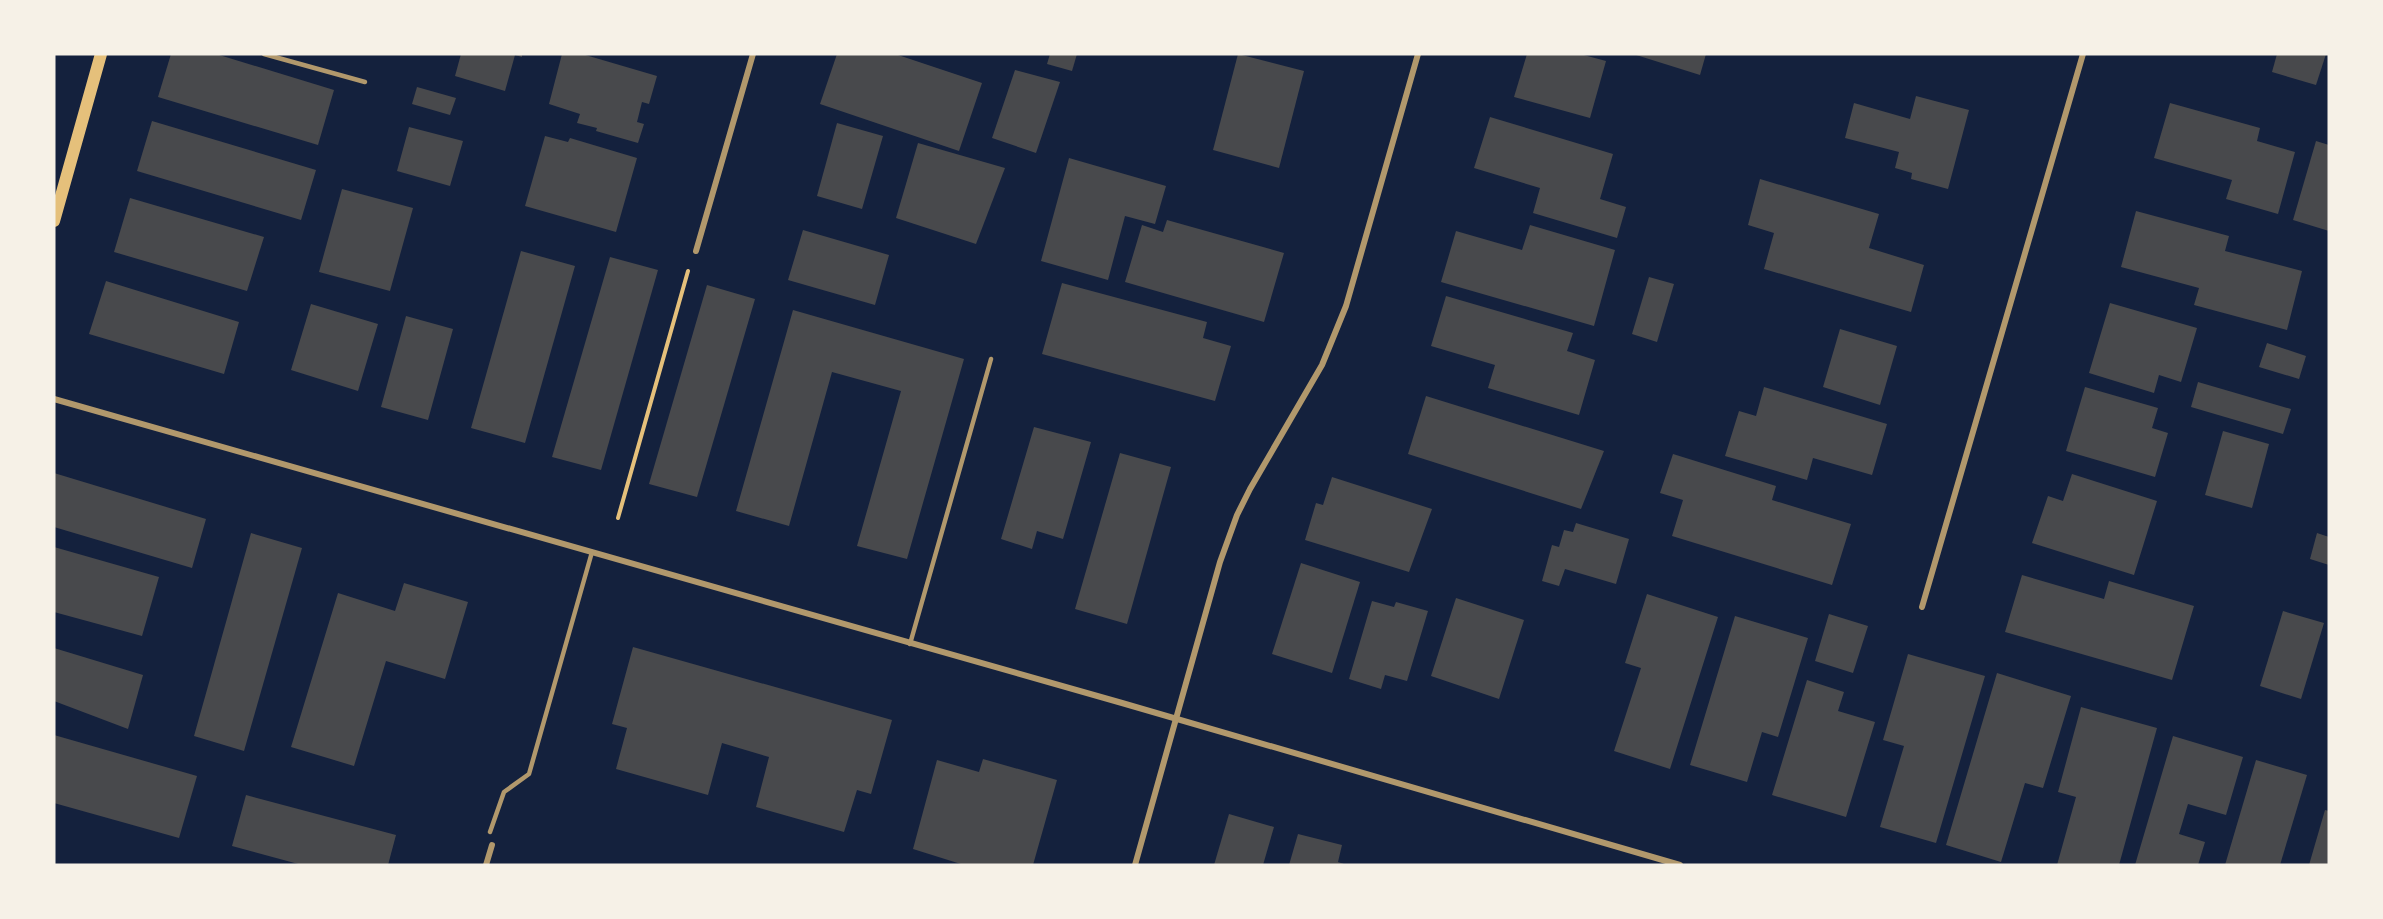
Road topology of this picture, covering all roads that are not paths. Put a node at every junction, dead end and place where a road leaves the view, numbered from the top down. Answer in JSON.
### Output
{"nodes":[{"id":1,"x":101,"y":54,"type":"edge"},
{"id":2,"x":264,"y":54,"type":"edge"},
{"id":3,"x":753,"y":54,"type":"edge"},
{"id":4,"x":1418,"y":54,"type":"edge"},
{"id":5,"x":2083,"y":54,"type":"edge"},
{"id":6,"x":365,"y":82,"type":"dead end"},
{"id":7,"x":54,"y":221,"type":"edge"},
{"id":8,"x":696,"y":251,"type":"dead end"},
{"id":9,"x":991,"y":358,"type":"dead end"},
{"id":10,"x":54,"y":399,"type":"edge"},
{"id":11,"x":592,"y":552,"type":"junction"},
{"id":12,"x":1922,"y":607,"type":"dead end"},
{"id":13,"x":910,"y":644,"type":"junction"},
{"id":14,"x":1177,"y":719,"type":"junction"},
{"id":15,"x":490,"y":832,"type":"dead end"},
{"id":16,"x":492,"y":845,"type":"dead end"},
{"id":17,"x":486,"y":865,"type":"edge"},
{"id":18,"x":1135,"y":865,"type":"edge"},
{"id":19,"x":1680,"y":865,"type":"edge"}],
"edges":[{"from":1,"to":7,"type":"main road"},
{"from":2,"to":6,"type":"lane"},
{"from":3,"to":8,"type":"street"},
{"from":4,"to":14,"type":"street"},
{"from":5,"to":12,"type":"street"},
{"from":9,"to":13,"type":"lane"},
{"from":10,"to":11,"type":"street"},
{"from":11,"to":13,"type":"street"},
{"from":11,"to":15,"type":"lane"},
{"from":13,"to":14,"type":"street"},
{"from":14,"to":18,"type":"street"},
{"from":14,"to":19,"type":"street"},
{"from":16,"to":17,"type":"street"}]}
